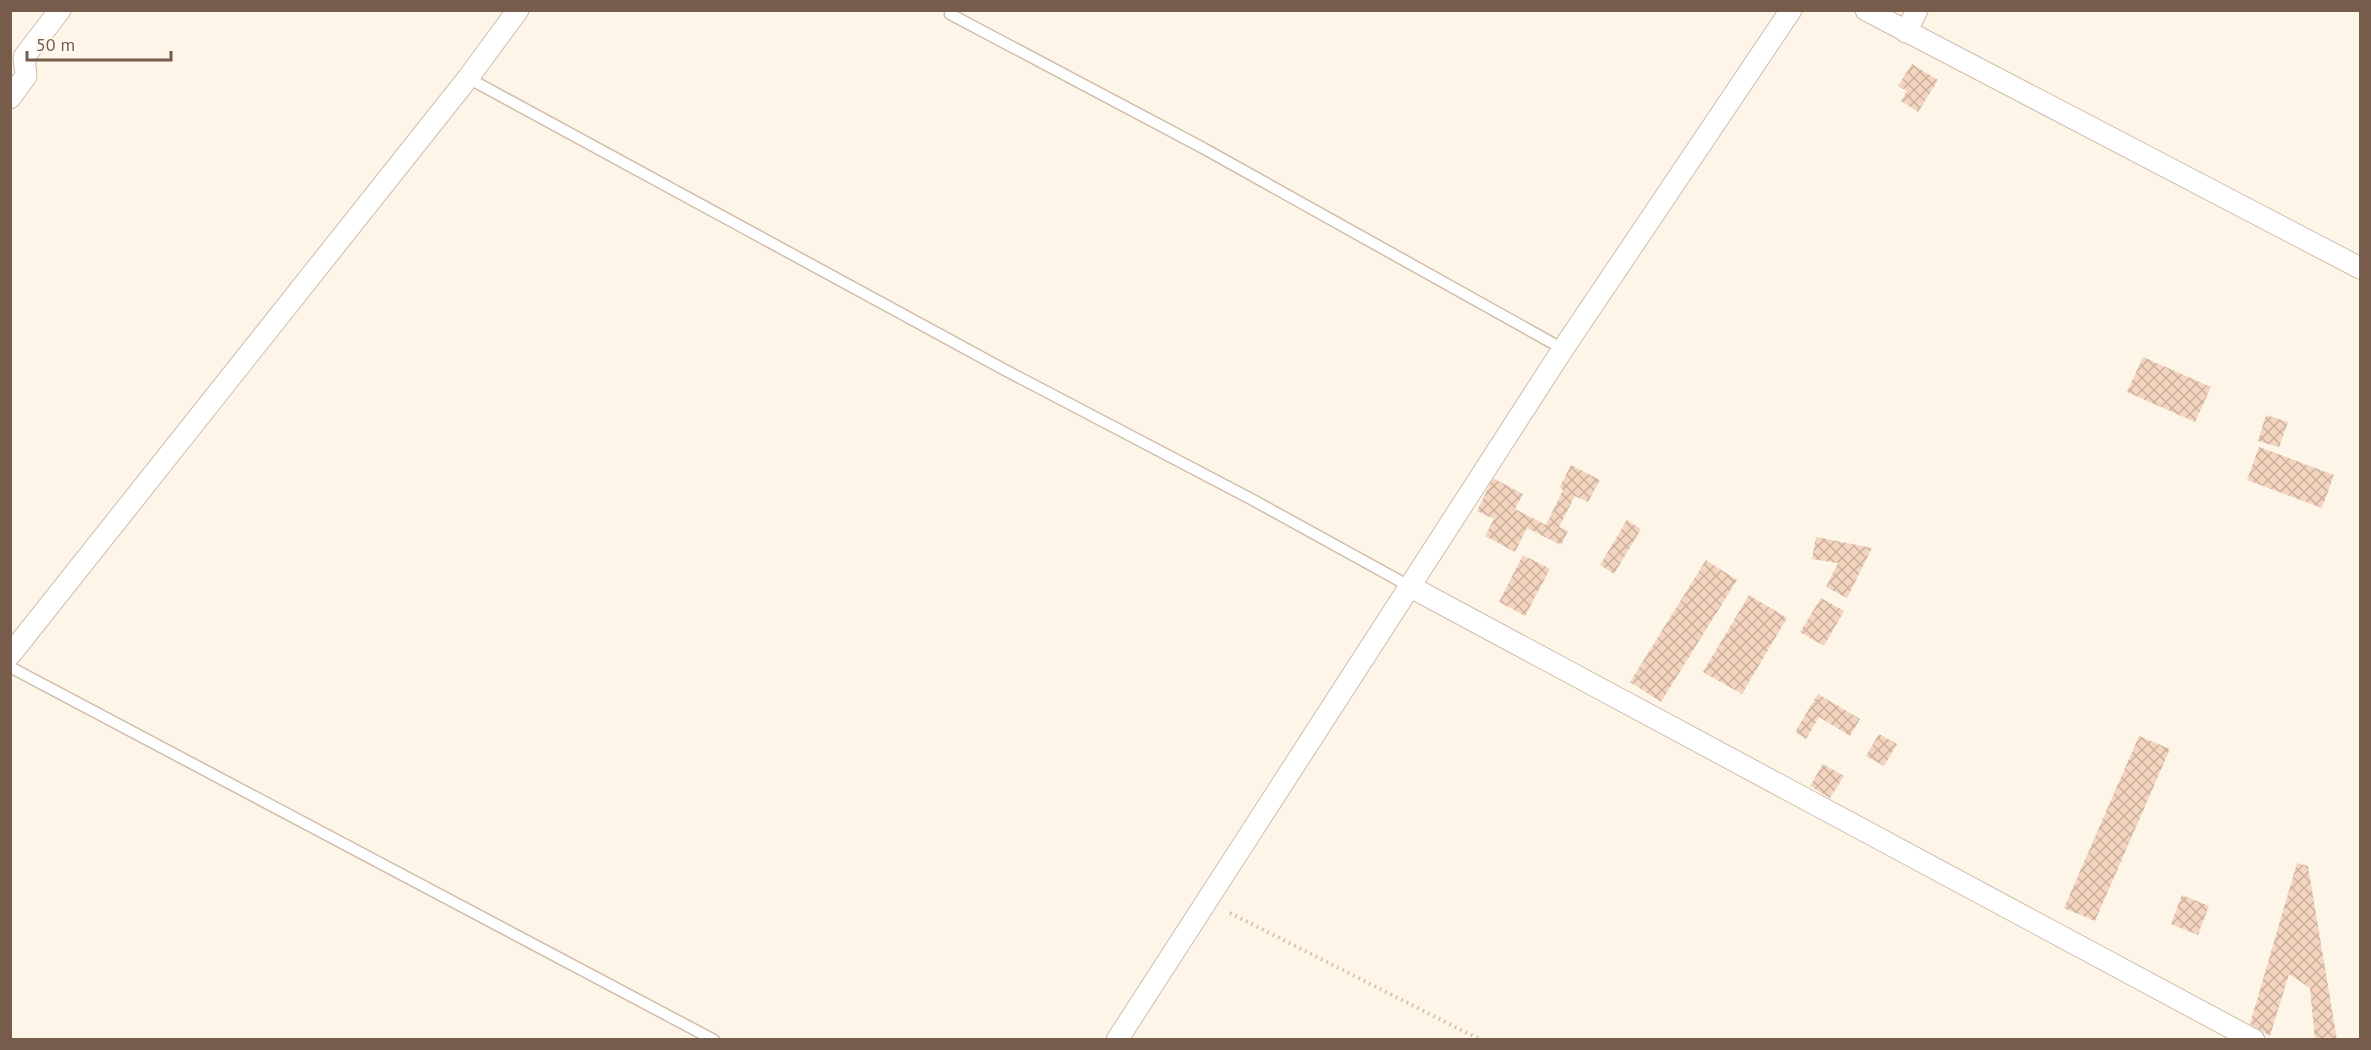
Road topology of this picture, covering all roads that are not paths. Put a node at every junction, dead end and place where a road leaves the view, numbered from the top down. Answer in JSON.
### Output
{"nodes":[{"id":1,"x":60,"y":10,"type":"edge"},
{"id":2,"x":518,"y":10,"type":"edge"},
{"id":3,"x":1791,"y":10,"type":"edge"},
{"id":4,"x":1866,"y":10,"type":"edge"},
{"id":5,"x":1917,"y":10,"type":"edge"},
{"id":6,"x":950,"y":14,"type":"dead end"},
{"id":7,"x":1906,"y":32,"type":"junction"},
{"id":8,"x":468,"y":78,"type":"junction"},
{"id":9,"x":10,"y":98,"type":"edge"},
{"id":10,"x":2361,"y":268,"type":"edge"},
{"id":11,"x":1563,"y":349,"type":"junction"},
{"id":12,"x":1409,"y":586,"type":"junction"},
{"id":13,"x":10,"y":655,"type":"edge"},
{"id":14,"x":10,"y":668,"type":"edge"},
{"id":15,"x":714,"y":1040,"type":"edge"},
{"id":16,"x":1117,"y":1040,"type":"edge"},
{"id":17,"x":2254,"y":1040,"type":"edge"}],
"edges":[{"from":1,"to":9,"type":"street"},
{"from":2,"to":8,"type":"street"},
{"from":3,"to":11,"type":"street"},
{"from":4,"to":7,"type":"street"},
{"from":5,"to":7,"type":"street"},
{"from":6,"to":11,"type":"lane"},
{"from":7,"to":10,"type":"street"},
{"from":8,"to":12,"type":"lane"},
{"from":8,"to":13,"type":"street"},
{"from":11,"to":12,"type":"street"},
{"from":12,"to":16,"type":"street"},
{"from":12,"to":17,"type":"street"},
{"from":14,"to":15,"type":"lane"}]}
